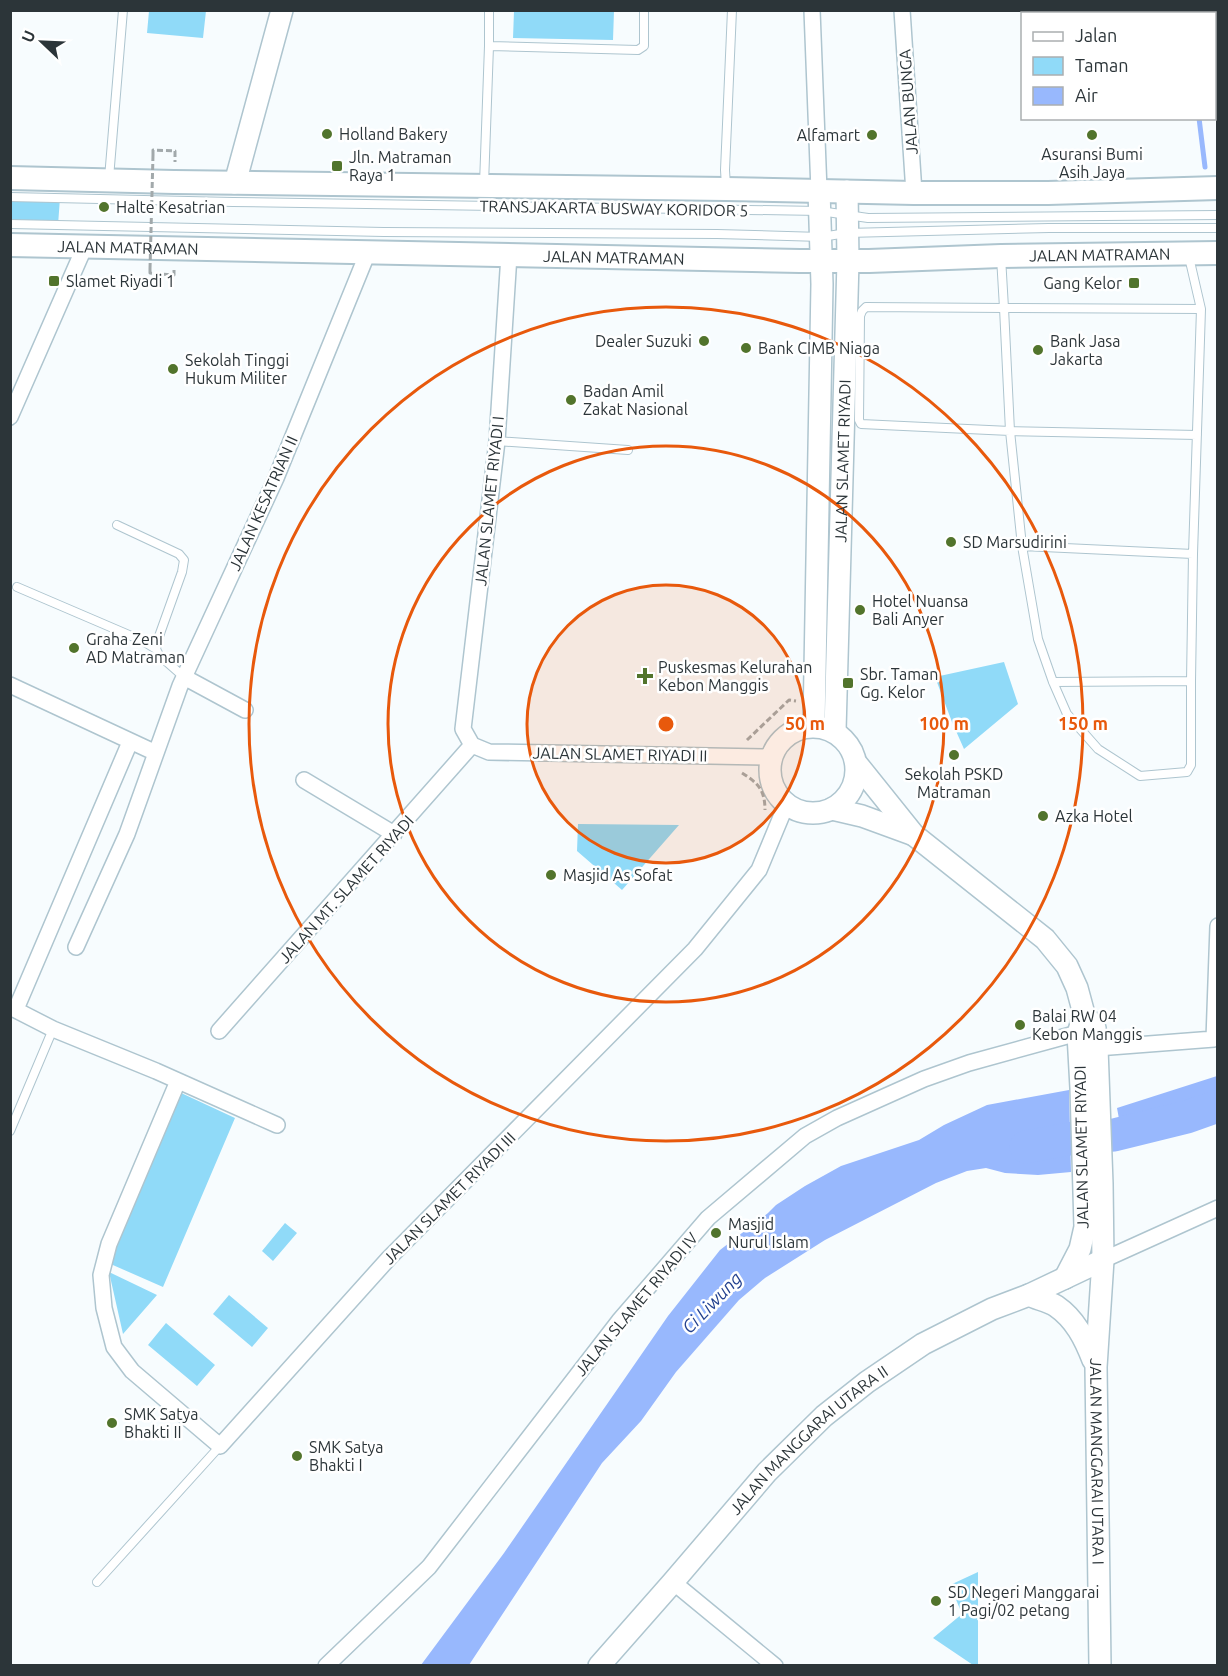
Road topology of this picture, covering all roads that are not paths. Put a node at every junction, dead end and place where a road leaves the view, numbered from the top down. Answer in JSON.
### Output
{"nodes":[{"id":1,"x":123,"y":10,"type":"edge"},
{"id":2,"x":282,"y":10,"type":"edge"},
{"id":3,"x":489,"y":10,"type":"edge"},
{"id":4,"x":644,"y":10,"type":"edge"},
{"id":5,"x":732,"y":10,"type":"edge"},
{"id":6,"x":812,"y":10,"type":"edge"},
{"id":7,"x":902,"y":10,"type":"edge"},
{"id":8,"x":489,"y":45,"type":"junction"},
{"id":9,"x":10,"y":178,"type":"edge"},
{"id":10,"x":109,"y":180,"type":"junction"},
{"id":11,"x":235,"y":183,"type":"junction"},
{"id":12,"x":484,"y":186,"type":"junction"},
{"id":13,"x":1207,"y":188,"type":"edge"},
{"id":14,"x":726,"y":189,"type":"junction"},
{"id":15,"x":847,"y":191,"type":"junction"},
{"id":16,"x":914,"y":193,"type":"junction"},
{"id":17,"x":10,"y":197,"type":"edge"},
{"id":18,"x":820,"y":201,"type":"junction"},
{"id":19,"x":1218,"y":215,"type":"edge"},
{"id":20,"x":10,"y":224,"type":"edge"},
{"id":21,"x":847,"y":224,"type":"junction"},
{"id":22,"x":1218,"y":228,"type":"edge"},
{"id":23,"x":821,"y":237,"type":"junction"},
{"id":24,"x":10,"y":245,"type":"edge"},
{"id":25,"x":85,"y":246,"type":"junction"},
{"id":26,"x":368,"y":252,"type":"junction"},
{"id":27,"x":1203,"y":253,"type":"edge"},
{"id":28,"x":509,"y":255,"type":"junction"},
{"id":29,"x":1001,"y":256,"type":"junction"},
{"id":30,"x":822,"y":261,"type":"junction"},
{"id":31,"x":848,"y":261,"type":"junction"},
{"id":32,"x":1004,"y":308,"type":"junction"},
{"id":33,"x":1201,"y":309,"type":"junction"},
{"id":34,"x":10,"y":417,"type":"edge"},
{"id":35,"x":1010,"y":431,"type":"junction"},
{"id":36,"x":1197,"y":435,"type":"junction"},
{"id":37,"x":497,"y":441,"type":"junction"},
{"id":38,"x":628,"y":450,"type":"dead end"},
{"id":39,"x":117,"y":525,"type":"dead end"},
{"id":40,"x":1022,"y":546,"type":"junction"},
{"id":41,"x":1193,"y":554,"type":"junction"},
{"id":42,"x":17,"y":587,"type":"dead end"},
{"id":43,"x":156,"y":649,"type":"junction"},
{"id":44,"x":184,"y":677,"type":"junction"},
{"id":45,"x":1191,"y":681,"type":"junction"},
{"id":46,"x":1053,"y":682,"type":"junction"},
{"id":47,"x":10,"y":686,"type":"edge"},
{"id":48,"x":245,"y":710,"type":"dead end"},
{"id":49,"x":814,"y":725,"type":"junction"},
{"id":50,"x":835,"y":731,"type":"junction"},
{"id":51,"x":130,"y":742,"type":"junction"},
{"id":52,"x":472,"y":745,"type":"junction"},
{"id":53,"x":156,"y":753,"type":"junction"},
{"id":54,"x":770,"y":757,"type":"junction"},
{"id":55,"x":857,"y":764,"type":"junction"},
{"id":56,"x":304,"y":780,"type":"dead end"},
{"id":57,"x":786,"y":805,"type":"junction"},
{"id":58,"x":832,"y":809,"type":"junction"},
{"id":59,"x":394,"y":834,"type":"junction"},
{"id":60,"x":914,"y":835,"type":"junction"},
{"id":61,"x":1218,"y":926,"type":"edge"},
{"id":62,"x":76,"y":947,"type":"dead end"},
{"id":63,"x":13,"y":1008,"type":"edge"},
{"id":64,"x":53,"y":1029,"type":"junction"},
{"id":65,"x":1088,"y":1031,"type":"junction"},
{"id":66,"x":219,"y":1032,"type":"dead end"},
{"id":67,"x":178,"y":1081,"type":"junction"},
{"id":68,"x":277,"y":1125,"type":"dead end"},
{"id":69,"x":10,"y":1131,"type":"edge"},
{"id":70,"x":1093,"y":1184,"type":"junction"},
{"id":71,"x":1218,"y":1208,"type":"edge"},
{"id":72,"x":1102,"y":1260,"type":"junction"},
{"id":73,"x":1065,"y":1278,"type":"junction"},
{"id":74,"x":1029,"y":1295,"type":"junction"},
{"id":75,"x":1096,"y":1367,"type":"junction"},
{"id":76,"x":220,"y":1446,"type":"junction"},
{"id":77,"x":97,"y":1582,"type":"dead end"},
{"id":78,"x":673,"y":1582,"type":"junction"},
{"id":79,"x":326,"y":1665,"type":"edge"},
{"id":80,"x":599,"y":1665,"type":"edge"},
{"id":81,"x":775,"y":1665,"type":"edge"},
{"id":82,"x":1100,"y":1665,"type":"edge"}],
"edges":[{"from":1,"to":10,"type":"lane"},
{"from":2,"to":11,"type":"street"},
{"from":3,"to":8,"type":"lane"},
{"from":4,"to":8,"type":"lane"},
{"from":5,"to":14,"type":"lane"},
{"from":6,"to":18,"type":"street"},
{"from":7,"to":16,"type":"street","name":"JALAN BUNGA"},
{"from":8,"to":12,"type":"lane"},
{"from":9,"to":10,"type":"main road"},
{"from":10,"to":11,"type":"main road"},
{"from":11,"to":12,"type":"main road"},
{"from":12,"to":14,"type":"main road"},
{"from":13,"to":16,"type":"main road"},
{"from":14,"to":18,"type":"main road"},
{"from":15,"to":16,"type":"main road"},
{"from":15,"to":18,"type":"main road"},
{"from":15,"to":21,"type":"street","name":"JALAN SLAMET RIYADI"},
{"from":17,"to":18,"type":"lane","name":"TRANSJAKARTA BUSWAY KORIDOR 5"},
{"from":18,"to":21,"type":"lane","name":"TRANSJAKARTA BUSWAY KORIDOR 5"},
{"from":18,"to":23,"type":"street","name":"JALAN SLAMET RIYADI"},
{"from":19,"to":21,"type":"lane","name":"TRANSJAKARTA BUSWAY KORIDOR 5"},
{"from":20,"to":23,"type":"lane","name":"TRANSJAKARTA BUSWAY KORIDOR 5"},
{"from":21,"to":22,"type":"lane","name":"TRANSJAKARTA BUSWAY KORIDOR 5"},
{"from":21,"to":23,"type":"lane","name":"TRANSJAKARTA BUSWAY KORIDOR 5"},
{"from":21,"to":31,"type":"street","name":"JALAN SLAMET RIYADI"},
{"from":23,"to":30,"type":"street","name":"JALAN SLAMET RIYADI"},
{"from":24,"to":25,"type":"main road","name":"JALAN MATRAMAN"},
{"from":25,"to":26,"type":"main road","name":"JALAN MATRAMAN"},
{"from":25,"to":34,"type":"street"},
{"from":26,"to":28,"type":"main road","name":"JALAN MATRAMAN"},
{"from":26,"to":44,"type":"street","name":"JALAN KESATRIAN II"},
{"from":27,"to":29,"type":"main road","name":"JALAN MATRAMAN"},
{"from":27,"to":33,"type":"lane"},
{"from":28,"to":30,"type":"main road","name":"JALAN MATRAMAN"},
{"from":28,"to":37,"type":"street","name":"JALAN SLAMET RIYADI I"},
{"from":29,"to":31,"type":"main road","name":"JALAN MATRAMAN"},
{"from":29,"to":32,"type":"lane"},
{"from":30,"to":31,"type":"main road","name":"JALAN MATRAMAN"},
{"from":30,"to":49,"type":"street","name":"JALAN SLAMET RIYADI"},
{"from":31,"to":50,"type":"street","name":"JALAN SLAMET RIYADI"},
{"from":32,"to":33,"type":"lane"},
{"from":32,"to":35,"type":"lane"},
{"from":32,"to":35,"type":"lane"},
{"from":33,"to":36,"type":"lane"},
{"from":35,"to":36,"type":"lane"},
{"from":35,"to":40,"type":"lane"},
{"from":36,"to":41,"type":"lane"},
{"from":37,"to":38,"type":"lane"},
{"from":37,"to":52,"type":"street","name":"JALAN SLAMET RIYADI I"},
{"from":39,"to":43,"type":"lane"},
{"from":40,"to":41,"type":"lane"},
{"from":40,"to":46,"type":"lane"},
{"from":41,"to":45,"type":"lane"},
{"from":42,"to":43,"type":"lane"},
{"from":43,"to":44,"type":"lane"},
{"from":44,"to":48,"type":"street"},
{"from":44,"to":53,"type":"street","name":"JALAN KESATRIAN II"},
{"from":45,"to":46,"type":"lane"},
{"from":45,"to":46,"type":"lane"},
{"from":47,"to":51,"type":"street"},
{"from":49,"to":50,"type":"street"},
{"from":49,"to":54,"type":"street"},
{"from":50,"to":55,"type":"street"},
{"from":51,"to":53,"type":"street"},
{"from":51,"to":63,"type":"street"},
{"from":52,"to":54,"type":"street","name":"JALAN SLAMET RIYADI II"},
{"from":52,"to":59,"type":"street","name":"JALAN MT. SLAMET RIYADI"},
{"from":53,"to":62,"type":"street","name":"JALAN KESATRIAN II"},
{"from":54,"to":57,"type":"street"},
{"from":55,"to":58,"type":"street"},
{"from":55,"to":60,"type":"street","name":"JALAN SLAMET RIYADI"},
{"from":56,"to":59,"type":"street"},
{"from":57,"to":58,"type":"street"},
{"from":57,"to":76,"type":"street","name":"JALAN SLAMET RIYADI III"},
{"from":58,"to":60,"type":"street","name":"JALAN SLAMET RIYADI"},
{"from":59,"to":66,"type":"street","name":"JALAN MT. SLAMET RIYADI"},
{"from":60,"to":65,"type":"street","name":"JALAN SLAMET RIYADI"},
{"from":61,"to":65,"type":"street","name":"JALAN SLAMET RIYADI IV"},
{"from":63,"to":64,"type":"street"},
{"from":64,"to":67,"type":"street"},
{"from":64,"to":69,"type":"lane"},
{"from":65,"to":70,"type":"street","name":"JALAN SLAMET RIYADI"},
{"from":65,"to":79,"type":"street","name":"JALAN SLAMET RIYADI IV"},
{"from":67,"to":68,"type":"street"},
{"from":67,"to":76,"type":"street"},
{"from":70,"to":72,"type":"street","name":"JALAN SLAMET RIYADI"},
{"from":70,"to":73,"type":"street","name":"JALAN SLAMET RIYADI"},
{"from":71,"to":72,"type":"street"},
{"from":72,"to":73,"type":"street","name":"JALAN MANGGARAI UTARA II"},
{"from":72,"to":75,"type":"street","name":"JALAN MANGGARAI UTARA I"},
{"from":73,"to":74,"type":"street","name":"JALAN MANGGARAI UTARA II"},
{"from":74,"to":75,"type":"street"},
{"from":74,"to":78,"type":"street","name":"JALAN MANGGARAI UTARA II"},
{"from":75,"to":82,"type":"street","name":"JALAN MANGGARAI UTARA I"},
{"from":76,"to":77,"type":"lane","name":"JALAN SLAMET RIYADI III"},
{"from":78,"to":80,"type":"street","name":"JALAN MANGGARAI UTARA II"},
{"from":78,"to":81,"type":"street"}]}
